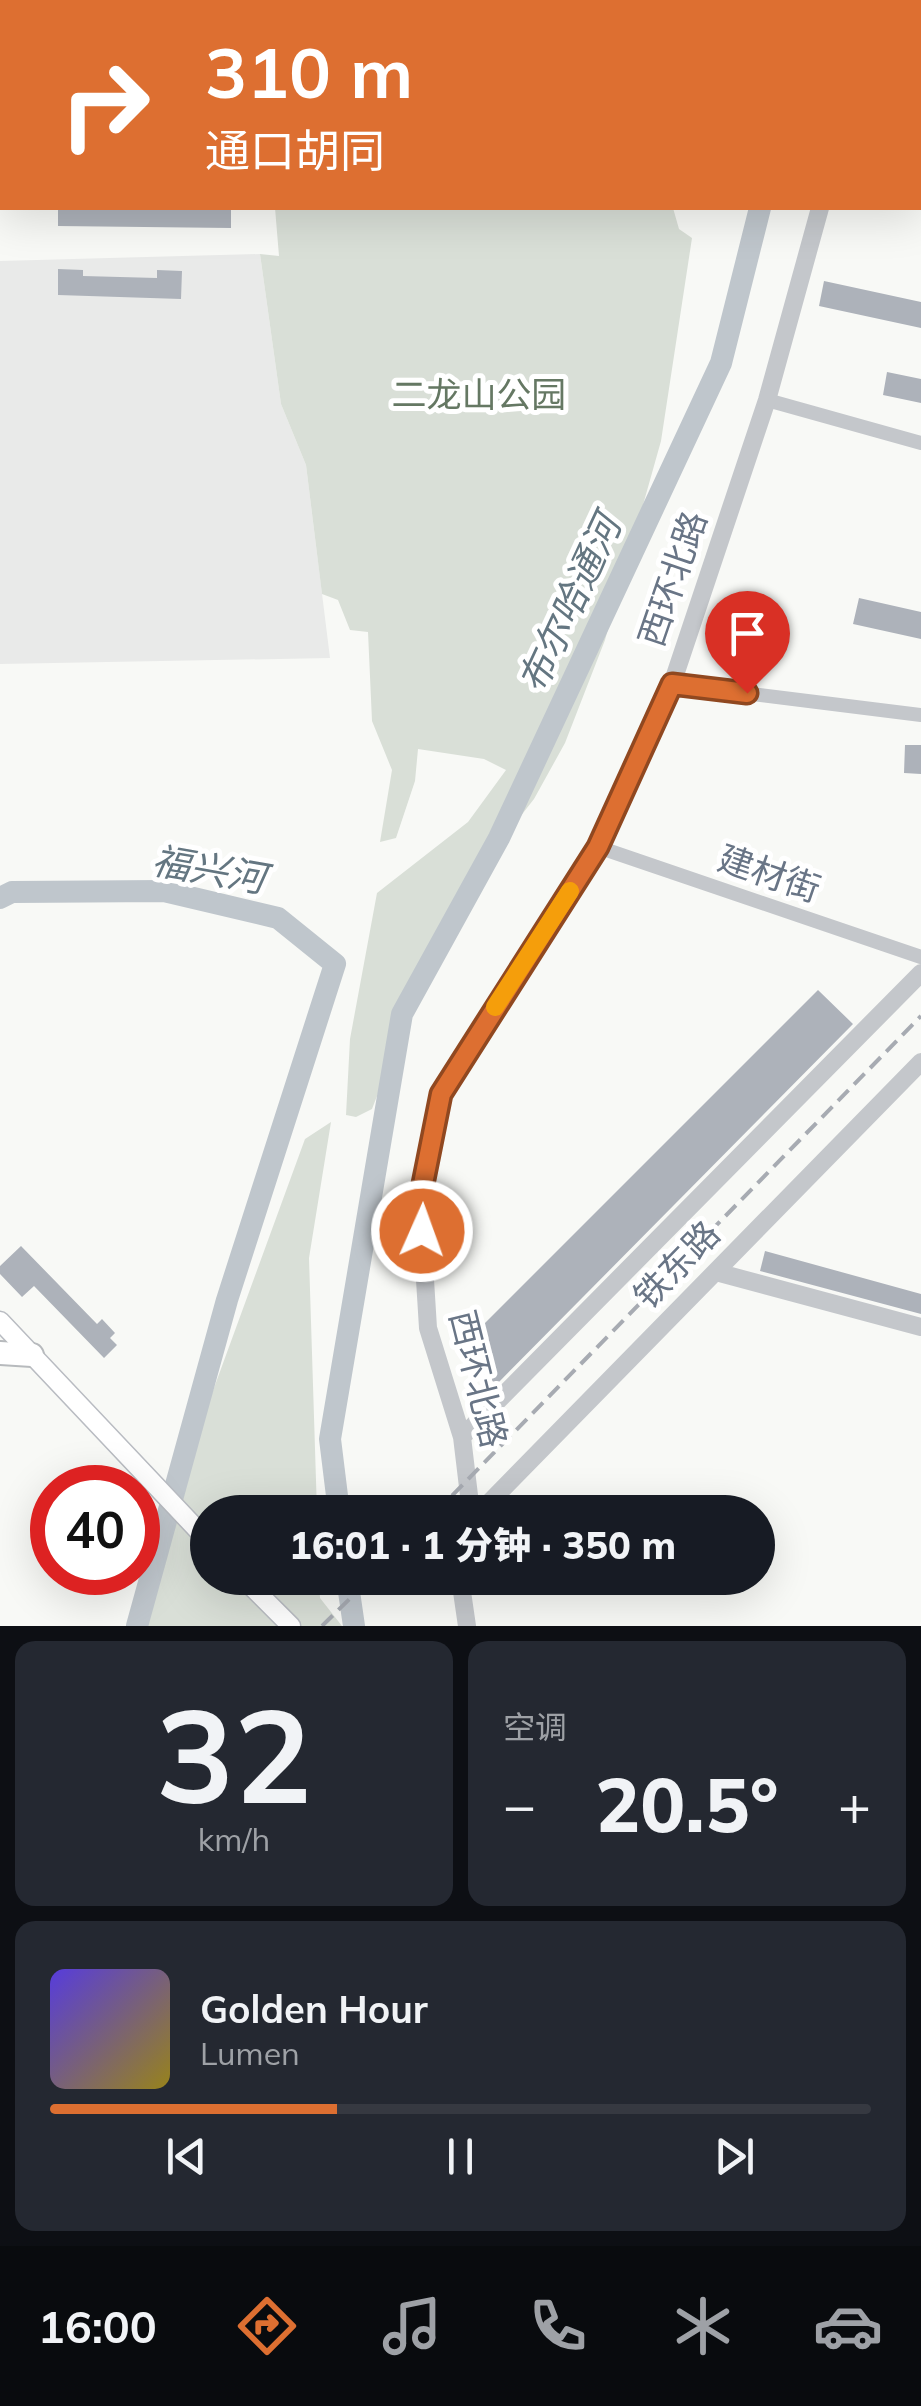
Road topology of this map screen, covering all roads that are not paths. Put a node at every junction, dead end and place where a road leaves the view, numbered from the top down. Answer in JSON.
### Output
{"nodes":[{"id":1,"x":819,"y":210,"type":"edge"},
{"id":2,"x":767,"y":400,"type":"junction"},
{"id":3,"x":921,"y":444,"type":"edge"},
{"id":4,"x":672,"y":684,"type":"junction"},
{"id":5,"x":921,"y":715,"type":"edge"},
{"id":6,"x":598,"y":847,"type":"junction"},
{"id":7,"x":921,"y":957,"type":"edge"},
{"id":8,"x":921,"y":973,"type":"edge"},
{"id":9,"x":921,"y":1062,"type":"edge"},
{"id":10,"x":716,"y":1272,"type":"junction"},
{"id":11,"x":0,"y":1322,"type":"edge"},
{"id":12,"x":921,"y":1327,"type":"edge"},
{"id":13,"x":0,"y":1353,"type":"edge"},
{"id":14,"x":32,"y":1355,"type":"junction"},
{"id":15,"x":462,"y":1437,"type":"junction"},
{"id":16,"x":469,"y":1495,"type":"edge"},
{"id":17,"x":497,"y":1495,"type":"edge"},
{"id":18,"x":190,"y":1523,"type":"edge"},
{"id":19,"x":260,"y":1595,"type":"edge"},
{"id":20,"x":462,"y":1595,"type":"edge"},
{"id":21,"x":291,"y":1626,"type":"edge"},
{"id":22,"x":467,"y":1626,"type":"edge"}],
"edges":[{"from":1,"to":2,"type":"street","name":"西环北路"},
{"from":2,"to":3,"type":"street"},
{"from":2,"to":4,"type":"street","name":"西环北路"},
{"from":4,"to":5,"type":"street"},
{"from":4,"to":6,"type":"street","name":"西环北路"},
{"from":6,"to":7,"type":"street","name":"建材街"},
{"from":6,"to":15,"type":"street","name":"西环北路"},
{"from":8,"to":15,"type":"street"},
{"from":9,"to":10,"type":"street","name":"铁东路"},
{"from":10,"to":12,"type":"street"},
{"from":10,"to":17,"type":"street","name":"铁东路"},
{"from":11,"to":14,"type":"main road"},
{"from":13,"to":14,"type":"highway"},
{"from":14,"to":18,"type":"main road"},
{"from":15,"to":16,"type":"street","name":"西环北路"},
{"from":19,"to":21,"type":"main road"},
{"from":20,"to":22,"type":"street"}]}
